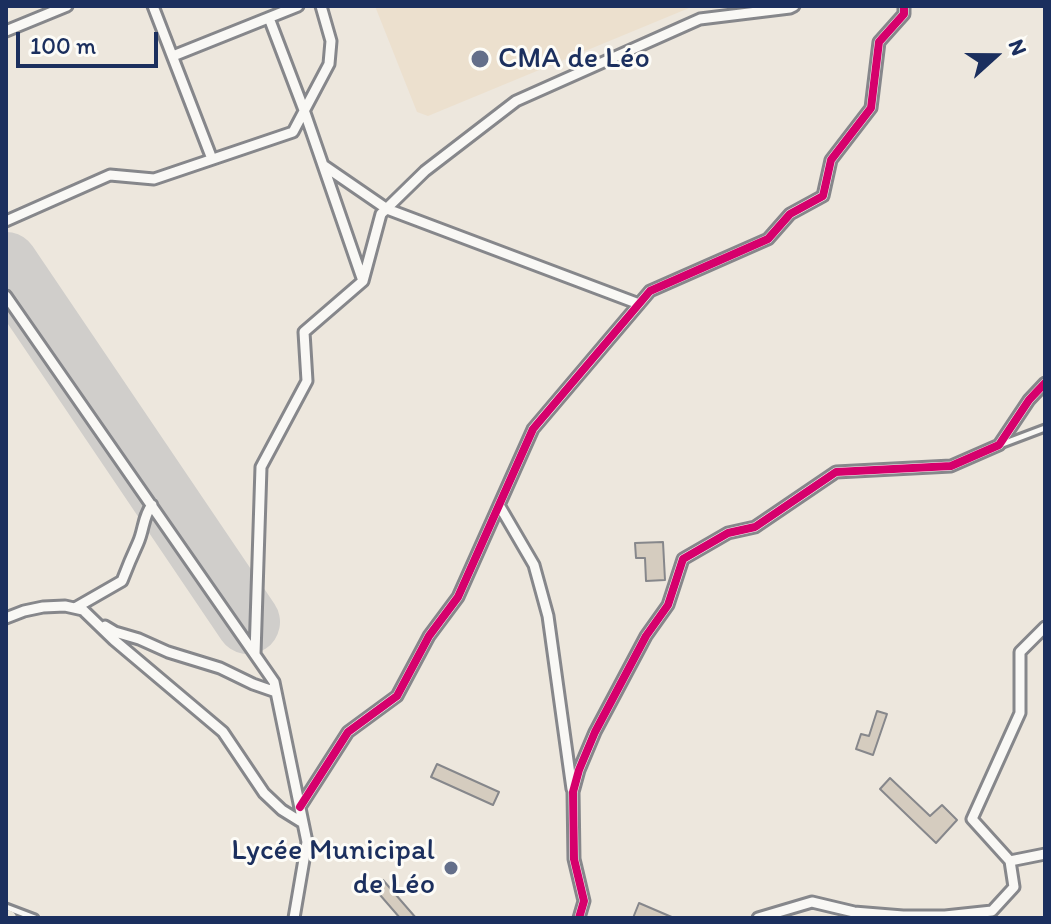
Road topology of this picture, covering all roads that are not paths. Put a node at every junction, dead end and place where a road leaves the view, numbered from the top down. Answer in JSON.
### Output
{"nodes":[{"id":1,"x":67,"y":6,"type":"edge"},
{"id":2,"x":153,"y":6,"type":"edge"},
{"id":3,"x":298,"y":6,"type":"edge"},
{"id":4,"x":321,"y":6,"type":"edge"},
{"id":5,"x":794,"y":6,"type":"edge"},
{"id":6,"x":904,"y":6,"type":"edge"},
{"id":7,"x":269,"y":18,"type":"junction"},
{"id":8,"x":6,"y":31,"type":"edge"},
{"id":9,"x":173,"y":56,"type":"junction"},
{"id":10,"x":304,"y":110,"type":"junction"},
{"id":11,"x":212,"y":159,"type":"junction"},
{"id":12,"x":323,"y":165,"type":"junction"},
{"id":13,"x":387,"y":209,"type":"junction"},
{"id":14,"x":6,"y":221,"type":"edge"},
{"id":15,"x":363,"y":281,"type":"junction"},
{"id":16,"x":6,"y":296,"type":"edge"},
{"id":17,"x":639,"y":304,"type":"junction"},
{"id":18,"x":1045,"y":383,"type":"edge"},
{"id":19,"x":1045,"y":428,"type":"edge"},
{"id":20,"x":999,"y":445,"type":"junction"},
{"id":21,"x":152,"y":505,"type":"junction"},
{"id":22,"x":499,"y":505,"type":"junction"},
{"id":23,"x":75,"y":608,"type":"junction"},
{"id":24,"x":6,"y":618,"type":"edge"},
{"id":25,"x":96,"y":621,"type":"junction"},
{"id":26,"x":1045,"y":627,"type":"edge"},
{"id":27,"x":255,"y":654,"type":"junction"},
{"id":28,"x":276,"y":692,"type":"junction"},
{"id":29,"x":573,"y":792,"type":"junction"},
{"id":30,"x":300,"y":807,"type":"junction"},
{"id":31,"x":303,"y":823,"type":"junction"},
{"id":32,"x":1045,"y":854,"type":"edge"},
{"id":33,"x":1010,"y":861,"type":"junction"},
{"id":34,"x":6,"y":907,"type":"edge"},
{"id":35,"x":945,"y":917,"type":"edge"},
{"id":36,"x":35,"y":918,"type":"edge"},
{"id":37,"x":294,"y":918,"type":"edge"},
{"id":38,"x":579,"y":918,"type":"edge"},
{"id":39,"x":758,"y":918,"type":"edge"}],
"edges":[{"from":1,"to":8,"type":"street"},
{"from":2,"to":9,"type":"street"},
{"from":3,"to":7,"type":"street"},
{"from":4,"to":10,"type":"street"},
{"from":5,"to":13,"type":"street"},
{"from":6,"to":17,"type":"street"},
{"from":7,"to":9,"type":"street"},
{"from":7,"to":10,"type":"street"},
{"from":9,"to":11,"type":"street"},
{"from":10,"to":11,"type":"street"},
{"from":10,"to":12,"type":"street"},
{"from":11,"to":14,"type":"street"},
{"from":12,"to":13,"type":"street"},
{"from":12,"to":15,"type":"street"},
{"from":13,"to":15,"type":"street"},
{"from":13,"to":17,"type":"street"},
{"from":15,"to":27,"type":"street"},
{"from":16,"to":21,"type":"street"},
{"from":17,"to":22,"type":"street"},
{"from":18,"to":20,"type":"street"},
{"from":19,"to":20,"type":"lane"},
{"from":20,"to":29,"type":"street"},
{"from":21,"to":23,"type":"street"},
{"from":21,"to":27,"type":"street"},
{"from":22,"to":29,"type":"street"},
{"from":22,"to":30,"type":"street"},
{"from":23,"to":24,"type":"street"},
{"from":23,"to":25,"type":"street"},
{"from":25,"to":28,"type":"street"},
{"from":25,"to":31,"type":"street"},
{"from":26,"to":33,"type":"street"},
{"from":27,"to":28,"type":"street"},
{"from":28,"to":30,"type":"street"},
{"from":29,"to":38,"type":"street"},
{"from":30,"to":31,"type":"street"},
{"from":31,"to":37,"type":"street"},
{"from":32,"to":33,"type":"street"},
{"from":33,"to":35,"type":"street"},
{"from":34,"to":36,"type":"lane"},
{"from":35,"to":39,"type":"street"}]}
